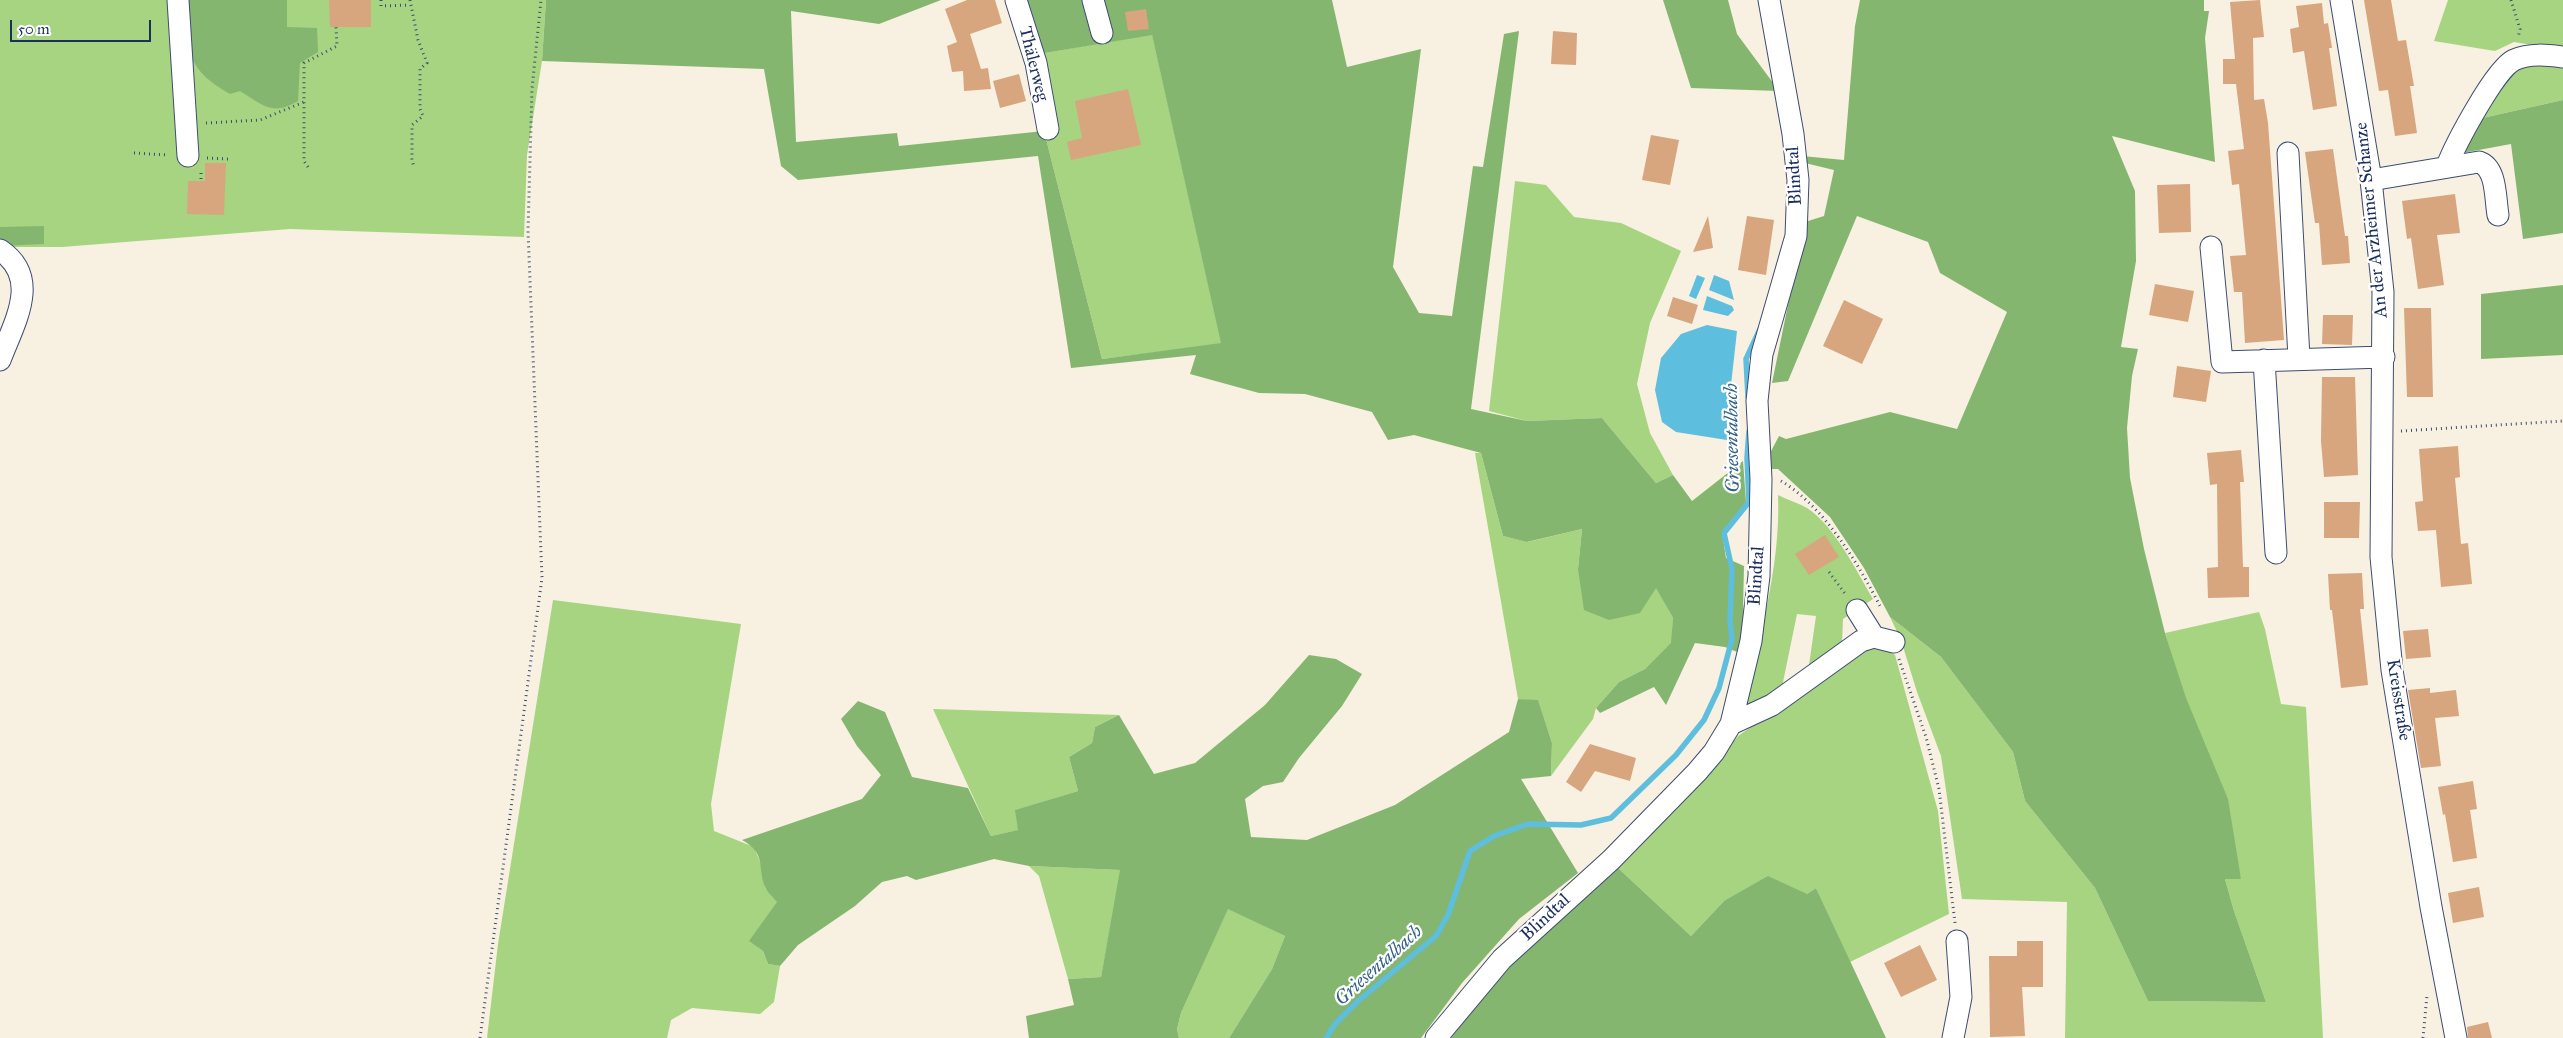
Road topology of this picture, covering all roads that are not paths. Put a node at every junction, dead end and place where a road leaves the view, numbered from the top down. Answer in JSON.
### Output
{"nodes":[{"id":1,"x":178,"y":0,"type":"edge"},
{"id":2,"x":1016,"y":0,"type":"edge"},
{"id":3,"x":1094,"y":0,"type":"edge"},
{"id":4,"x":1769,"y":0,"type":"edge"},
{"id":5,"x":2341,"y":0,"type":"edge"},
{"id":6,"x":1102,"y":33,"type":"dead end"},
{"id":7,"x":2563,"y":57,"type":"edge"},
{"id":8,"x":1048,"y":130,"type":"dead end"},
{"id":9,"x":2288,"y":153,"type":"dead end"},
{"id":10,"x":188,"y":156,"type":"road end"},
{"id":11,"x":2447,"y":166,"type":"junction"},
{"id":12,"x":2371,"y":180,"type":"junction"},
{"id":13,"x":2498,"y":214,"type":"dead end"},
{"id":14,"x":2211,"y":247,"type":"dead end"},
{"id":15,"x":0,"y":250,"type":"edge"},
{"id":16,"x":2384,"y":357,"type":"junction"},
{"id":17,"x":2299,"y":358,"type":"junction"},
{"id":18,"x":0,"y":360,"type":"edge"},
{"id":19,"x":2264,"y":360,"type":"junction"},
{"id":20,"x":2276,"y":553,"type":"dead end"},
{"id":21,"x":1857,"y":610,"type":"road end"},
{"id":22,"x":1731,"y":724,"type":"junction"},
{"id":23,"x":1957,"y":941,"type":"road end"},
{"id":24,"x":1436,"y":1038,"type":"edge"},
{"id":25,"x":1953,"y":1038,"type":"edge"},
{"id":26,"x":2456,"y":1038,"type":"edge"}],
"edges":[{"from":1,"to":10,"type":"street"},
{"from":2,"to":8,"type":"street","name":"Thälerweg"},
{"from":3,"to":6,"type":"street"},
{"from":4,"to":22,"type":"street","name":"Blindtal"},
{"from":5,"to":12,"type":"street","name":"An der Arzheimer Schanze"},
{"from":7,"to":11,"type":"street"},
{"from":9,"to":17,"type":"street"},
{"from":11,"to":12,"type":"street"},
{"from":11,"to":13,"type":"street"},
{"from":12,"to":16,"type":"street","name":"An der Arzheimer Schanze"},
{"from":14,"to":19,"type":"street"},
{"from":15,"to":18,"type":"street"},
{"from":16,"to":17,"type":"street"},
{"from":16,"to":26,"type":"street","name":"Kreisstraße"},
{"from":17,"to":19,"type":"street"},
{"from":19,"to":20,"type":"street"},
{"from":21,"to":22,"type":"street"},
{"from":22,"to":24,"type":"street","name":"Blindtal"},
{"from":23,"to":25,"type":"street"}]}
